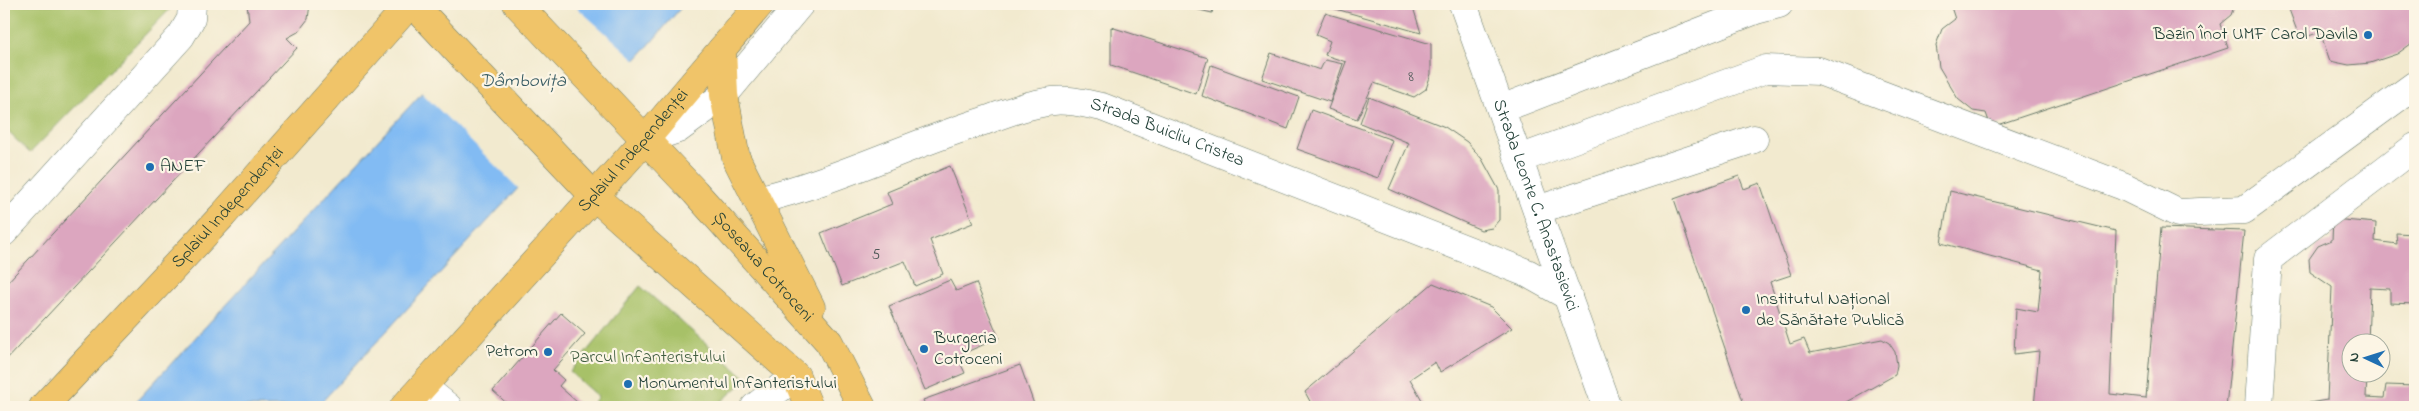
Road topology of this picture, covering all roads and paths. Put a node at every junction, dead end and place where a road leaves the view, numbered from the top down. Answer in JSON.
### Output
{"nodes":[{"id":1,"x":192,"y":4,"type":"edge"},
{"id":2,"x":412,"y":4,"type":"edge"},
{"id":3,"x":517,"y":4,"type":"edge"},
{"id":4,"x":760,"y":4,"type":"edge"},
{"id":5,"x":800,"y":4,"type":"edge"},
{"id":6,"x":1463,"y":4,"type":"edge"},
{"id":7,"x":1763,"y":6,"type":"edge"},
{"id":8,"x":722,"y":49,"type":"junction"},
{"id":9,"x":2415,"y":85,"type":"edge"},
{"id":10,"x":724,"y":95,"type":"junction"},
{"id":11,"x":1501,"y":109,"type":"junction"},
{"id":12,"x":1754,"y":139,"type":"dead end"},
{"id":13,"x":645,"y":140,"type":"junction"},
{"id":14,"x":2415,"y":147,"type":"edge"},
{"id":15,"x":1519,"y":160,"type":"junction"},
{"id":16,"x":594,"y":196,"type":"junction"},
{"id":17,"x":757,"y":200,"type":"junction"},
{"id":18,"x":1537,"y":210,"type":"junction"},
{"id":19,"x":4,"y":232,"type":"edge"},
{"id":20,"x":1568,"y":296,"type":"junction"},
{"id":21,"x":829,"y":342,"type":"junction"},
{"id":22,"x":796,"y":376,"type":"junction"},
{"id":23,"x":423,"y":387,"type":"junction"},
{"id":24,"x":43,"y":407,"type":"edge"},
{"id":25,"x":404,"y":407,"type":"edge"},
{"id":26,"x":448,"y":407,"type":"edge"},
{"id":27,"x":756,"y":407,"type":"edge"},
{"id":28,"x":809,"y":407,"type":"edge"},
{"id":29,"x":862,"y":407,"type":"edge"},
{"id":30,"x":1607,"y":407,"type":"edge"},
{"id":31,"x":2259,"y":407,"type":"edge"}],
"edges":[{"from":1,"to":19,"type":"street"},
{"from":2,"to":16,"type":"main road"},
{"from":2,"to":24,"type":"main road","name":"Splaiul Independenței"},
{"from":3,"to":13,"type":"main road","name":"Șoseaua Cotroceni"},
{"from":4,"to":8,"type":"main road","name":"Splaiul Independenței"},
{"from":5,"to":10,"type":"street"},
{"from":6,"to":11,"type":"street","name":"Strada Leonte C. Anastasievici"},
{"from":7,"to":11,"type":"street"},
{"from":8,"to":10,"type":"main road"},
{"from":8,"to":13,"type":"main road","name":"Splaiul Independenței"},
{"from":9,"to":15,"type":"street"},
{"from":10,"to":13,"type":"street"},
{"from":10,"to":17,"type":"main road"},
{"from":11,"to":15,"type":"street","name":"Strada Leonte C. Anastasievici"},
{"from":12,"to":18,"type":"street"},
{"from":13,"to":16,"type":"main road","name":"Splaiul Independenței"},
{"from":13,"to":21,"type":"main road","name":"Șoseaua Cotroceni"},
{"from":14,"to":31,"type":"street"},
{"from":15,"to":18,"type":"street","name":"Strada Leonte C. Anastasievici"},
{"from":16,"to":22,"type":"main road"},
{"from":16,"to":23,"type":"main road","name":"Splaiul Independenței"},
{"from":17,"to":20,"type":"street","name":"Strada Buicliu Cristea"},
{"from":17,"to":21,"type":"main road"},
{"from":18,"to":20,"type":"street","name":"Strada Leonte C. Anastasievici"},
{"from":20,"to":30,"type":"street","name":"Strada Leonte C. Anastasievici"},
{"from":21,"to":29,"type":"main road","name":"Șoseaua Cotroceni"},
{"from":22,"to":27,"type":"street"},
{"from":22,"to":28,"type":"main road"},
{"from":23,"to":25,"type":"main road","name":"Splaiul Independenței"},
{"from":23,"to":26,"type":"street"}]}
